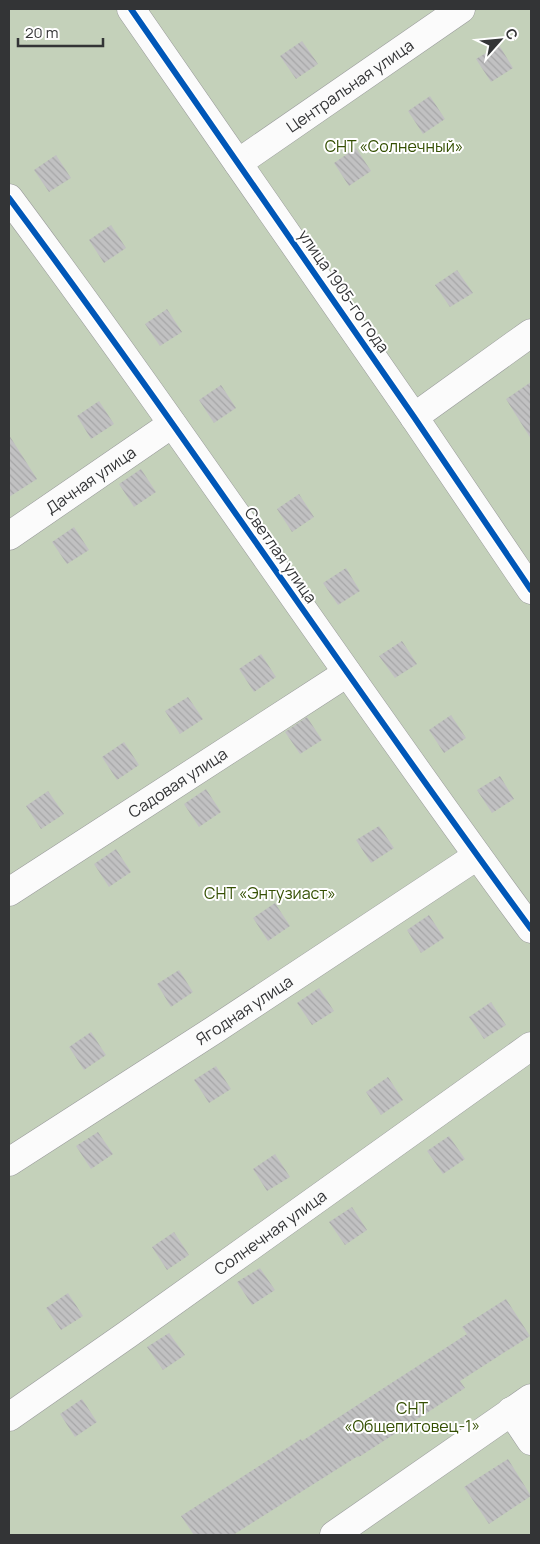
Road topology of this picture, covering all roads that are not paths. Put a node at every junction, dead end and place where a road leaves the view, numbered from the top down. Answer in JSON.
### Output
{"nodes":[{"id":1,"x":131,"y":9,"type":"edge"},
{"id":2,"x":461,"y":9,"type":"edge"},
{"id":3,"x":238,"y":163,"type":"junction"},
{"id":4,"x":10,"y":203,"type":"edge"},
{"id":5,"x":531,"y":333,"type":"edge"},
{"id":6,"x":414,"y":417,"type":"junction"},
{"id":7,"x":172,"y":424,"type":"junction"},
{"id":8,"x":9,"y":536,"type":"edge"},
{"id":9,"x":531,"y":590,"type":"edge"},
{"id":10,"x":347,"y":673,"type":"junction"},
{"id":11,"x":477,"y":856,"type":"junction"},
{"id":12,"x":9,"y":892,"type":"edge"},
{"id":13,"x":531,"y":929,"type":"edge"},
{"id":14,"x":531,"y":1046,"type":"edge"},
{"id":15,"x":9,"y":1162,"type":"edge"},
{"id":16,"x":521,"y":1404,"type":"edge"},
{"id":17,"x":9,"y":1417,"type":"edge"},
{"id":18,"x":531,"y":1441,"type":"edge"},
{"id":19,"x":334,"y":1535,"type":"edge"}],
"edges":[{"from":1,"to":3,"type":"street","name":"улица 1905-го года"},
{"from":2,"to":3,"type":"street","name":"Центральная улица"},
{"from":3,"to":6,"type":"street","name":"улица 1905-го года"},
{"from":4,"to":7,"type":"street","name":"Светлая улица"},
{"from":5,"to":6,"type":"street"},
{"from":6,"to":9,"type":"street","name":"улица 1905-го года"},
{"from":7,"to":8,"type":"street","name":"Дачная улица"},
{"from":7,"to":10,"type":"street","name":"Светлая улица"},
{"from":10,"to":11,"type":"street","name":"Светлая улица"},
{"from":10,"to":12,"type":"street","name":"Садовая улица"},
{"from":11,"to":13,"type":"street","name":"Светлая улица"},
{"from":11,"to":15,"type":"street","name":"Ягодная улица"},
{"from":14,"to":17,"type":"street","name":"Солнечная улица"},
{"from":16,"to":18,"type":"street"},
{"from":16,"to":19,"type":"street"}]}
